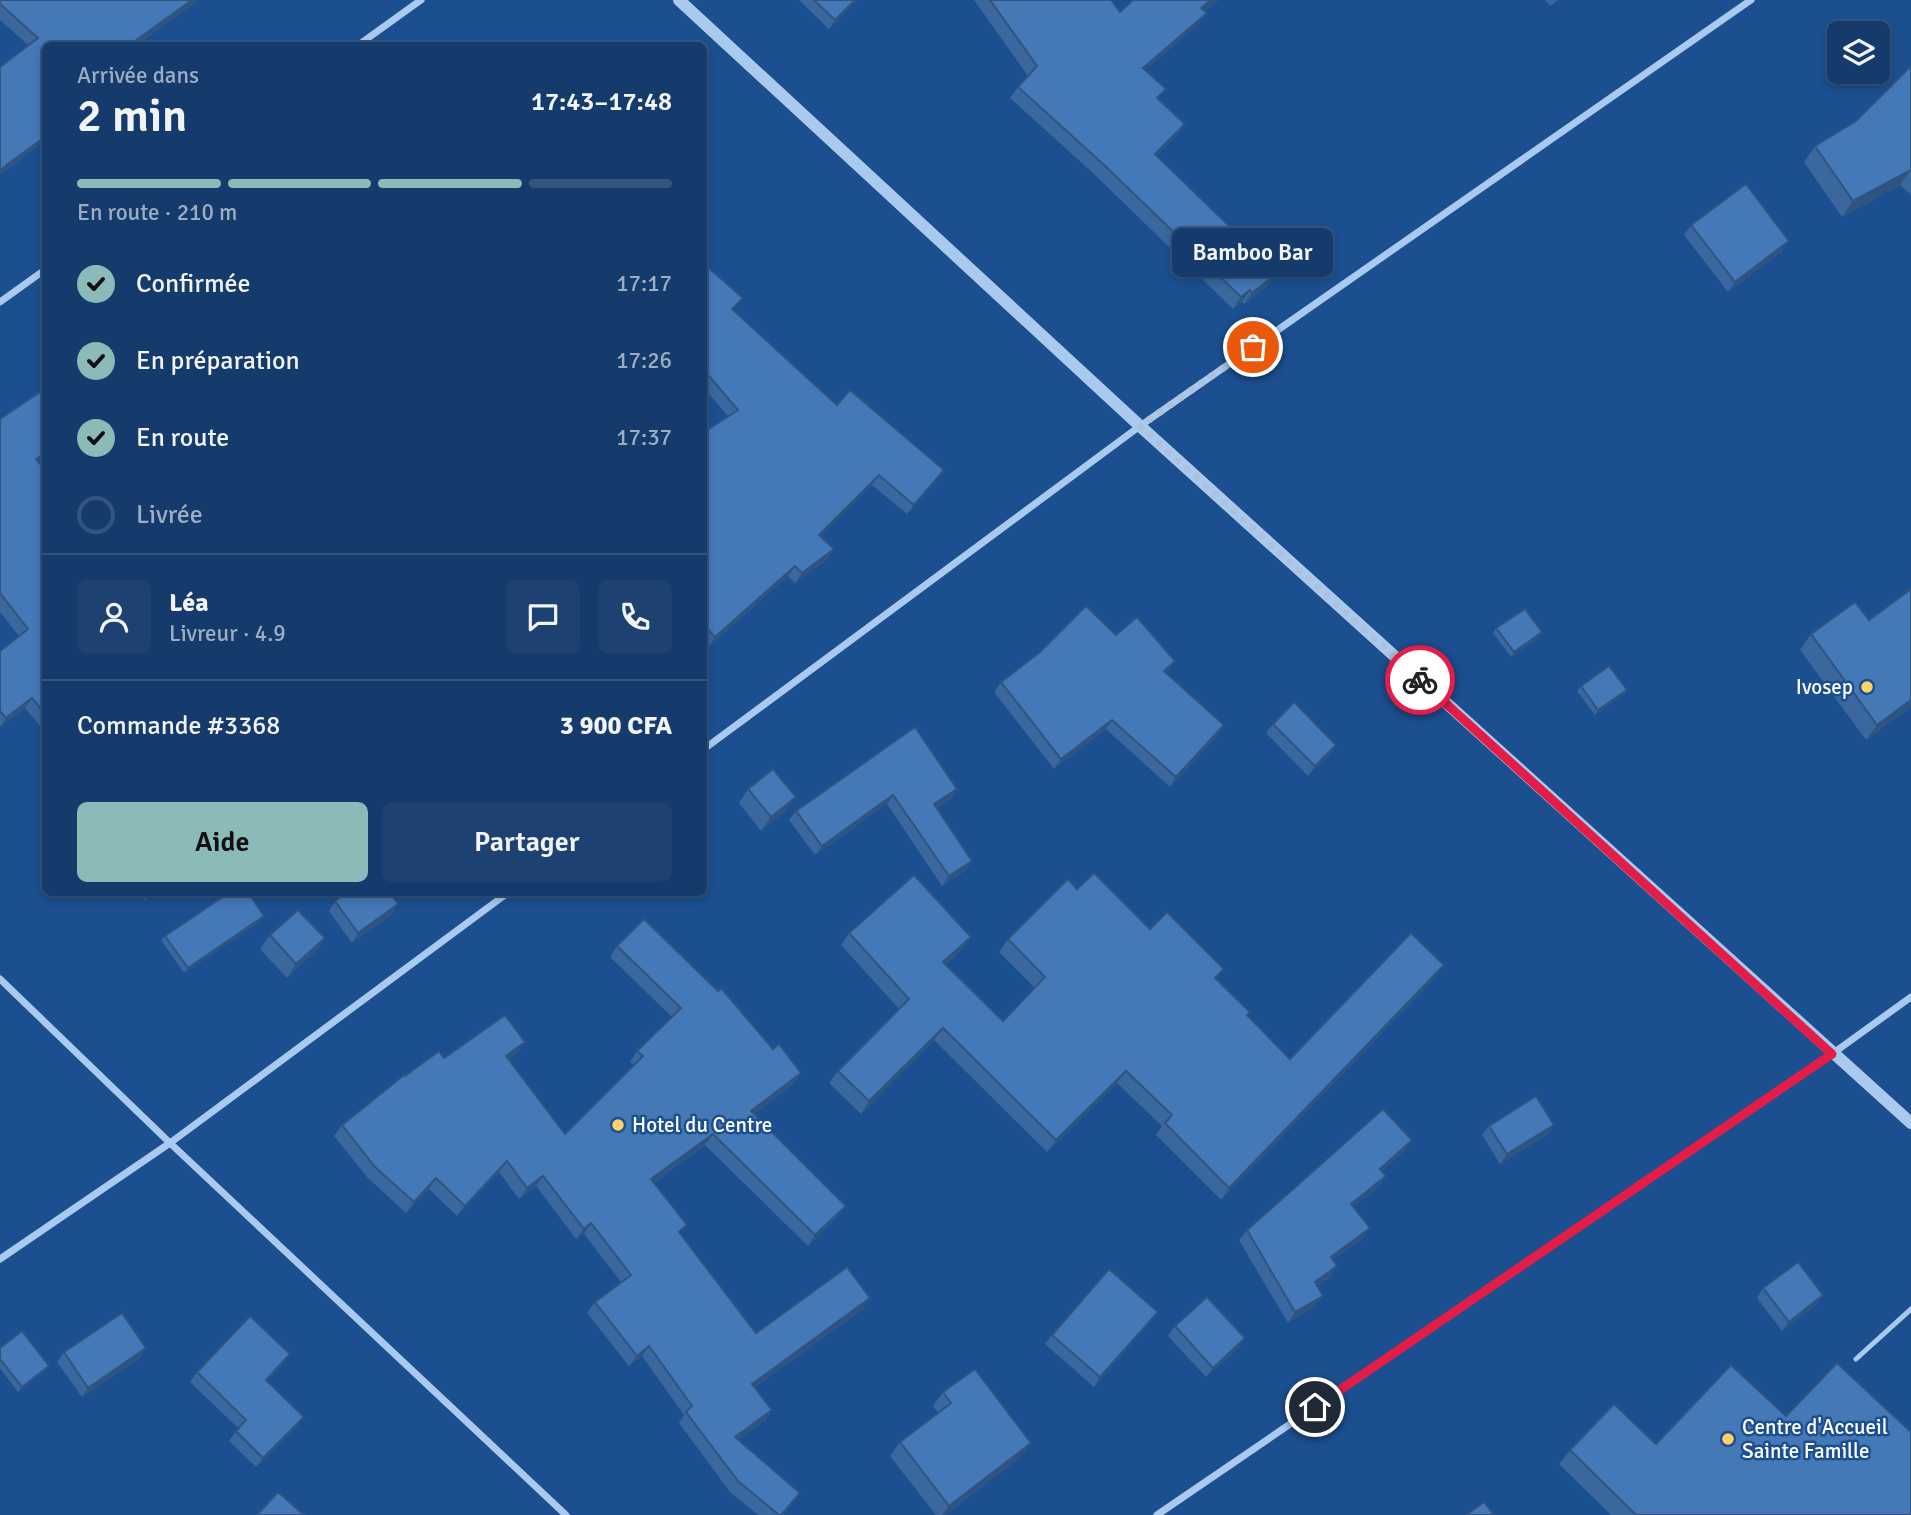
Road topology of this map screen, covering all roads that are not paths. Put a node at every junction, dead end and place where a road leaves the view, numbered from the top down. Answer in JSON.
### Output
{"nodes":[{"id":1,"x":421,"y":0,"type":"edge"},
{"id":2,"x":679,"y":0,"type":"edge"},
{"id":3,"x":1751,"y":0,"type":"edge"},
{"id":4,"x":363,"y":42,"type":"edge"},
{"id":5,"x":42,"y":272,"type":"edge"},
{"id":6,"x":0,"y":302,"type":"edge"},
{"id":7,"x":1140,"y":426,"type":"junction"},
{"id":8,"x":707,"y":747,"type":"edge"},
{"id":9,"x":504,"y":896,"type":"edge"},
{"id":10,"x":0,"y":979,"type":"edge"},
{"id":11,"x":1911,"y":997,"type":"edge"},
{"id":12,"x":1832,"y":1054,"type":"junction"},
{"id":13,"x":1911,"y":1123,"type":"edge"},
{"id":14,"x":170,"y":1143,"type":"junction"},
{"id":15,"x":0,"y":1259,"type":"edge"},
{"id":16,"x":1911,"y":1309,"type":"edge"},
{"id":17,"x":1856,"y":1359,"type":"dead end"},
{"id":18,"x":566,"y":1515,"type":"edge"},
{"id":19,"x":1157,"y":1515,"type":"edge"}],
"edges":[{"from":1,"to":4,"type":"street"},
{"from":2,"to":7,"type":"street"},
{"from":3,"to":7,"type":"street"},
{"from":5,"to":6,"type":"street"},
{"from":7,"to":8,"type":"street"},
{"from":7,"to":12,"type":"street"},
{"from":9,"to":14,"type":"street"},
{"from":10,"to":14,"type":"street"},
{"from":11,"to":12,"type":"street"},
{"from":12,"to":13,"type":"street"},
{"from":12,"to":19,"type":"street"},
{"from":14,"to":15,"type":"street"},
{"from":14,"to":18,"type":"street"},
{"from":16,"to":17,"type":"lane"}]}
